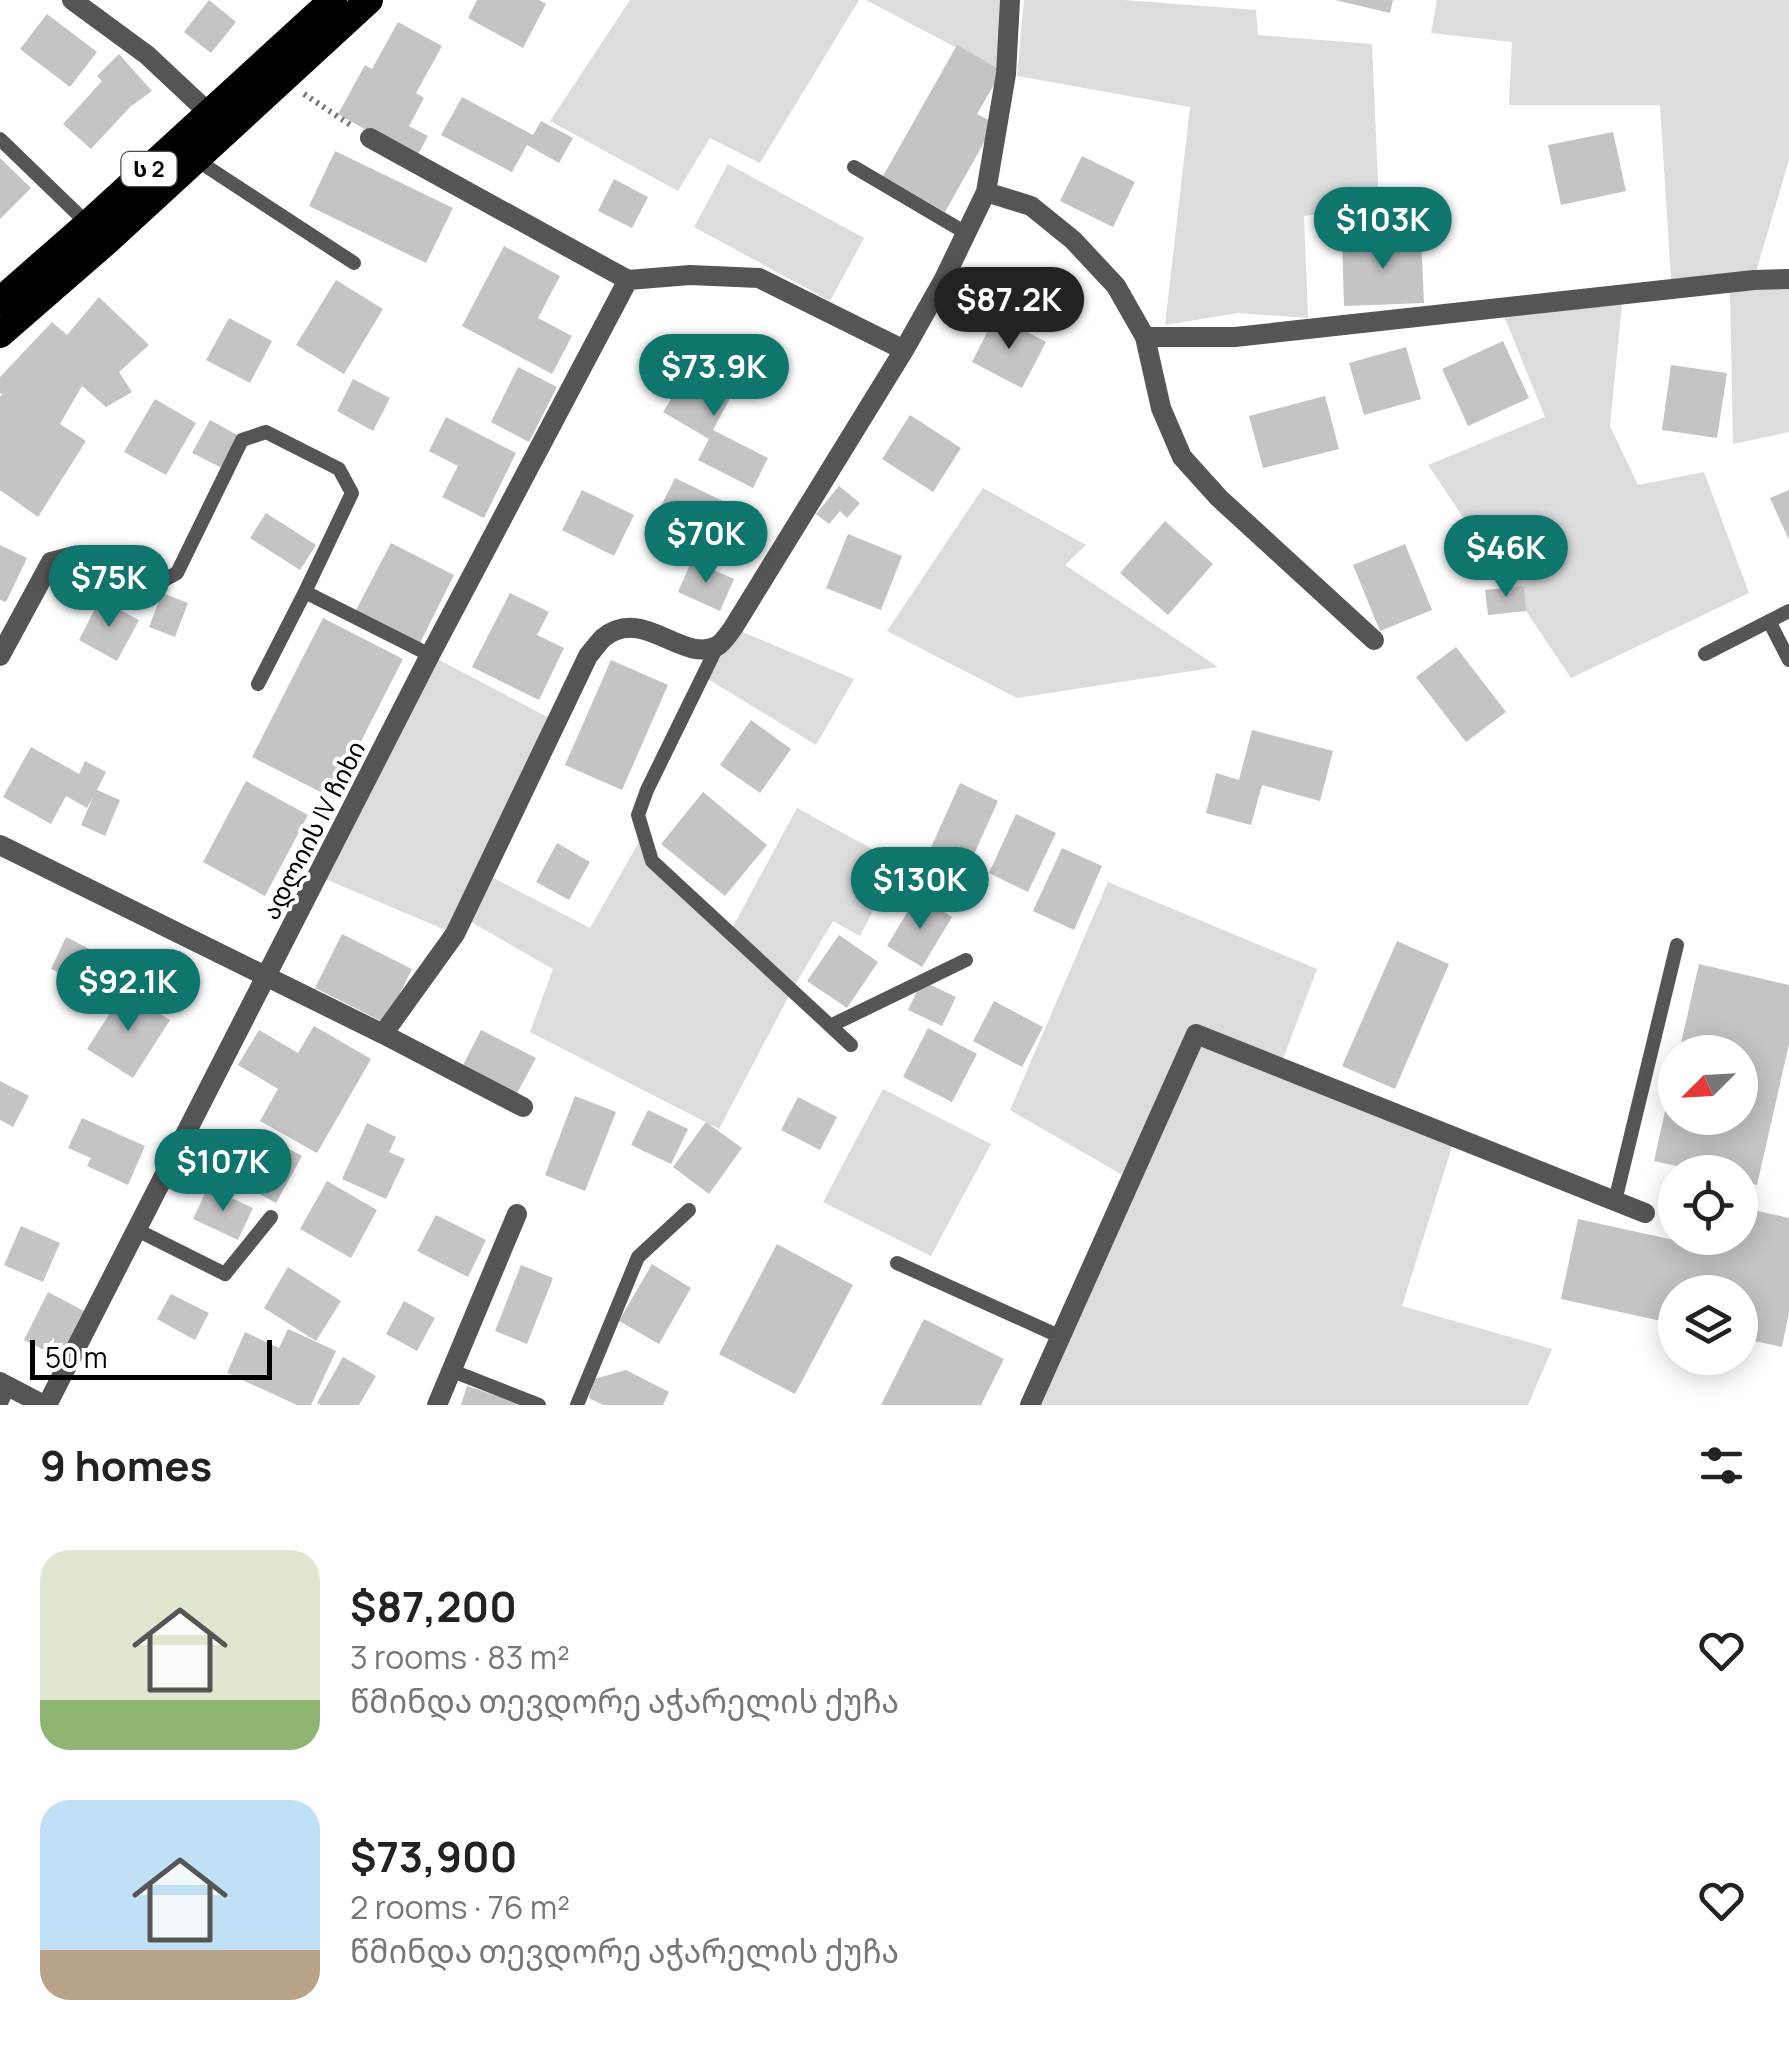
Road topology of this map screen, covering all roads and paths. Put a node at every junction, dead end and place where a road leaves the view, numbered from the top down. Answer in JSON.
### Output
{"nodes":[{"id":1,"x":72,"y":0,"type":"edge"},
{"id":2,"x":369,"y":0,"type":"edge"},
{"id":3,"x":1010,"y":0,"type":"edge"},
{"id":4,"x":326,"y":3,"type":"edge"},
{"id":5,"x":282,"y":79,"type":"junction"},
{"id":6,"x":210,"y":114,"type":"junction"},
{"id":7,"x":370,"y":138,"type":"joint"},
{"id":8,"x":0,"y":140,"type":"edge"},
{"id":9,"x":194,"y":159,"type":"junction"},
{"id":10,"x":854,"y":167,"type":"dead end"},
{"id":11,"x":986,"y":192,"type":"junction"},
{"id":12,"x":88,"y":224,"type":"junction"},
{"id":13,"x":966,"y":232,"type":"junction"},
{"id":14,"x":354,"y":263,"type":"dead end"},
{"id":15,"x":1789,"y":278,"type":"edge"},
{"id":16,"x":628,"y":280,"type":"junction"},
{"id":17,"x":0,"y":301,"type":"edge"},
{"id":18,"x":0,"y":334,"type":"edge"},
{"id":19,"x":1146,"y":337,"type":"junction"},
{"id":20,"x":904,"y":350,"type":"junction"},
{"id":21,"x":153,"y":586,"type":"joint"},
{"id":22,"x":305,"y":592,"type":"junction"},
{"id":23,"x":1789,"y":611,"type":"edge"},
{"id":24,"x":1770,"y":621,"type":"junction"},
{"id":25,"x":1374,"y":640,"type":"dead end"},
{"id":26,"x":718,"y":646,"type":"junction"},
{"id":27,"x":1705,"y":654,"type":"dead end"},
{"id":28,"x":430,"y":655,"type":"junction"},
{"id":29,"x":0,"y":656,"type":"edge"},
{"id":30,"x":1789,"y":660,"type":"edge"},
{"id":31,"x":258,"y":684,"type":"dead end"},
{"id":32,"x":0,"y":845,"type":"edge"},
{"id":33,"x":1677,"y":945,"type":"dead end"},
{"id":34,"x":966,"y":960,"type":"dead end"},
{"id":35,"x":266,"y":978,"type":"junction"},
{"id":36,"x":830,"y":1026,"type":"junction"},
{"id":37,"x":383,"y":1034,"type":"junction"},
{"id":38,"x":851,"y":1045,"type":"dead end"},
{"id":39,"x":523,"y":1107,"type":"dead end"},
{"id":40,"x":1615,"y":1201,"type":"junction"},
{"id":41,"x":689,"y":1210,"type":"dead end"},
{"id":42,"x":1645,"y":1212,"type":"dead end"},
{"id":43,"x":518,"y":1214,"type":"dead end"},
{"id":44,"x":271,"y":1217,"type":"dead end"},
{"id":45,"x":137,"y":1230,"type":"junction"},
{"id":46,"x":897,"y":1263,"type":"dead end"},
{"id":47,"x":1061,"y":1337,"type":"junction"},
{"id":48,"x":450,"y":1370,"type":"junction"},
{"id":49,"x":3,"y":1391,"type":"edge"},
{"id":50,"x":45,"y":1405,"type":"edge"},
{"id":51,"x":437,"y":1405,"type":"edge"},
{"id":52,"x":539,"y":1405,"type":"edge"},
{"id":53,"x":577,"y":1405,"type":"edge"},
{"id":54,"x":1030,"y":1405,"type":"edge"}],
"edges":[{"from":1,"to":6,"type":"street"},
{"from":2,"to":5,"type":"highway","number":"ს 2"},
{"from":3,"to":11,"type":"street"},
{"from":4,"to":6,"type":"highway","number":"ს 2"},
{"from":5,"to":7,"type":"path"},
{"from":5,"to":9,"type":"highway","number":"ს 2"},
{"from":6,"to":12,"type":"highway","number":"ს 2"},
{"from":7,"to":16,"type":"street"},
{"from":8,"to":12,"type":"lane"},
{"from":9,"to":14,"type":"lane"},
{"from":9,"to":18,"type":"highway","number":"ს 2"},
{"from":10,"to":13,"type":"lane"},
{"from":11,"to":13,"type":"street"},
{"from":11,"to":19,"type":"street"},
{"from":12,"to":17,"type":"highway","number":"ს 2"},
{"from":13,"to":20,"type":"street"},
{"from":15,"to":19,"type":"street"},
{"from":16,"to":20,"type":"street"},
{"from":16,"to":28,"type":"street","name":"ადლიის IV ჩიხი"},
{"from":19,"to":25,"type":"street"},
{"from":20,"to":26,"type":"street"},
{"from":21,"to":22,"type":"lane"},
{"from":21,"to":29,"type":"street"},
{"from":22,"to":28,"type":"lane"},
{"from":22,"to":31,"type":"lane"},
{"from":23,"to":24,"type":"lane"},
{"from":24,"to":27,"type":"lane"},
{"from":24,"to":30,"type":"lane"},
{"from":26,"to":36,"type":"lane"},
{"from":26,"to":37,"type":"street"},
{"from":28,"to":35,"type":"street","name":"ადლიის IV ჩიხი"},
{"from":32,"to":35,"type":"street"},
{"from":33,"to":40,"type":"lane"},
{"from":34,"to":36,"type":"lane"},
{"from":35,"to":37,"type":"street"},
{"from":35,"to":45,"type":"street","name":"ადლიის IV ჩიხი"},
{"from":36,"to":38,"type":"lane"},
{"from":37,"to":39,"type":"street"},
{"from":40,"to":42,"type":"street"},
{"from":40,"to":47,"type":"street"},
{"from":41,"to":53,"type":"lane"},
{"from":43,"to":48,"type":"street"},
{"from":44,"to":45,"type":"lane"},
{"from":45,"to":50,"type":"street","name":"ადლიის IV ჩიხი"},
{"from":46,"to":47,"type":"lane"},
{"from":47,"to":54,"type":"street"},
{"from":48,"to":51,"type":"street"},
{"from":48,"to":52,"type":"lane"},
{"from":49,"to":50,"type":"street"}]}
